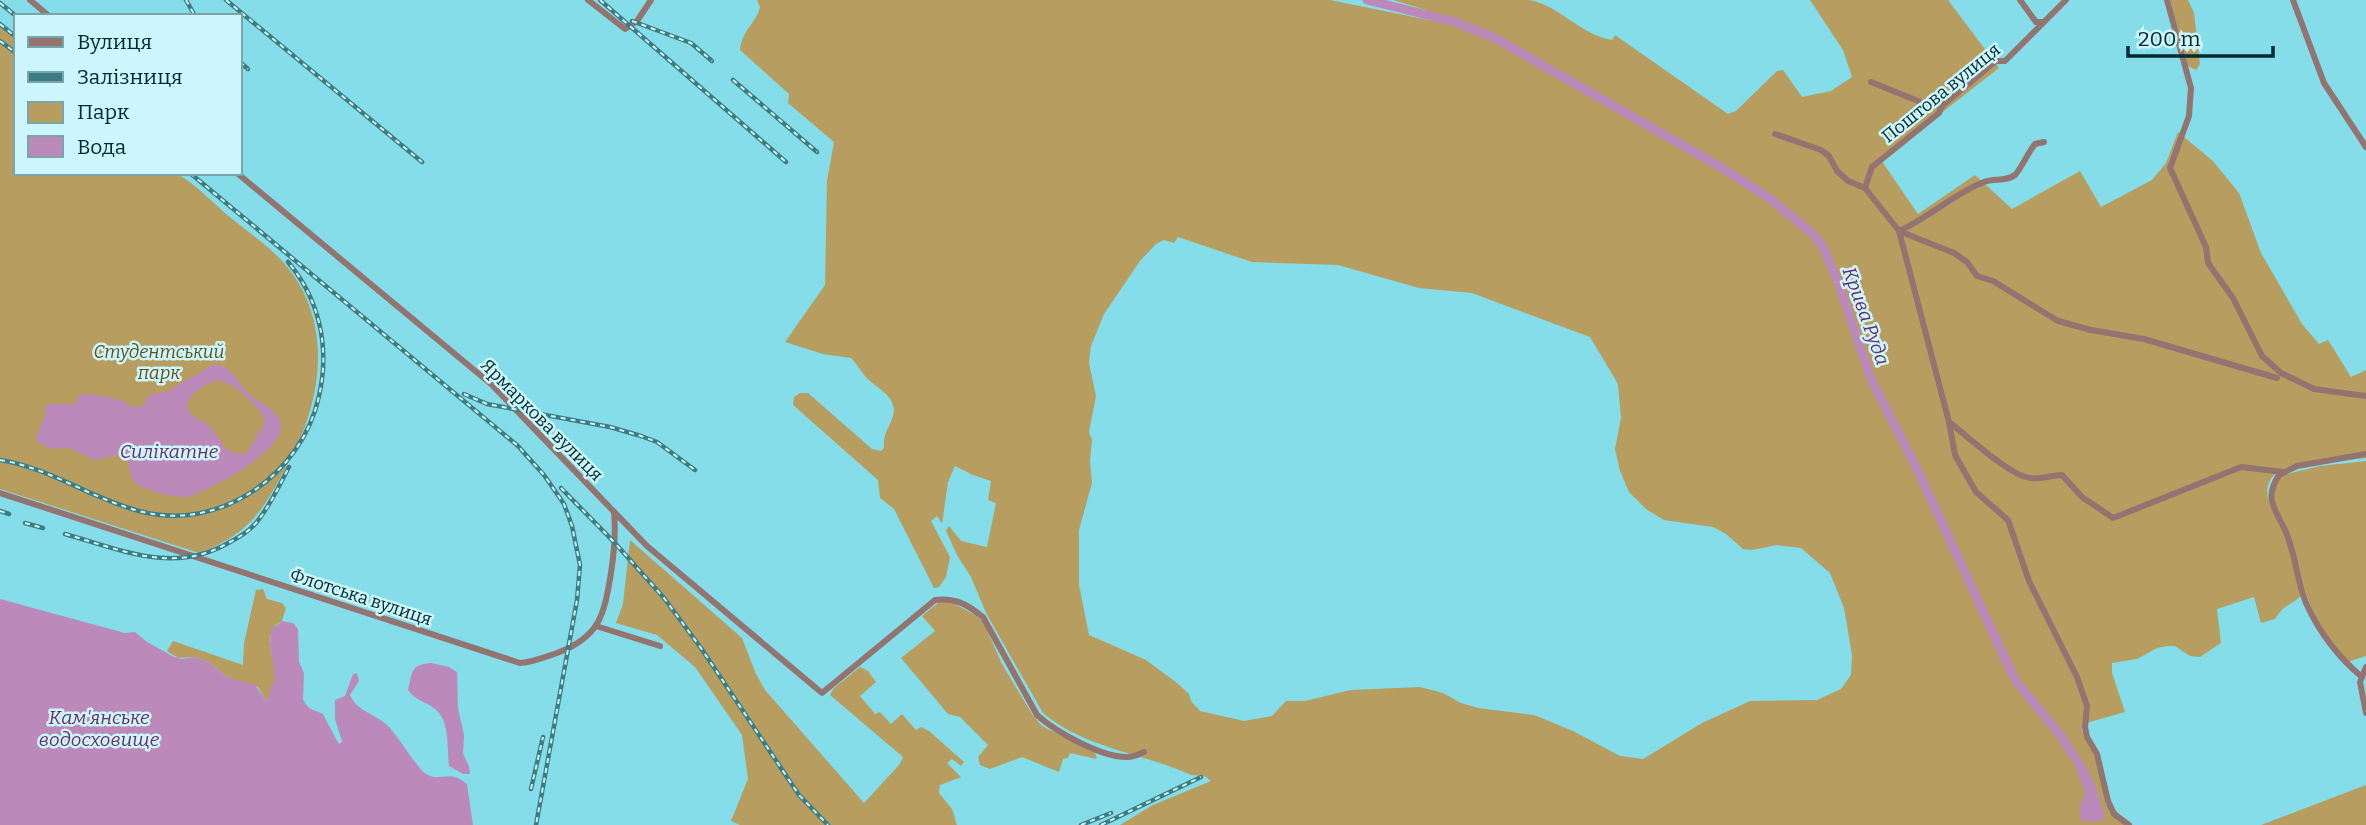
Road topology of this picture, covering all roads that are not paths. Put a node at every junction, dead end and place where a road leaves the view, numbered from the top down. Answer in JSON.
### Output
{"nodes":[{"id":1,"x":30,"y":0,"type":"edge"},
{"id":2,"x":588,"y":0,"type":"edge"},
{"id":3,"x":651,"y":0,"type":"edge"},
{"id":4,"x":2020,"y":0,"type":"edge"},
{"id":5,"x":2066,"y":0,"type":"edge"},
{"id":6,"x":2167,"y":0,"type":"edge"},
{"id":7,"x":2293,"y":0,"type":"edge"},
{"id":8,"x":46,"y":14,"type":"edge"},
{"id":9,"x":2043,"y":22,"type":"junction"},
{"id":10,"x":1871,"y":82,"type":"dead end"},
{"id":11,"x":1942,"y":106,"type":"junction"},
{"id":12,"x":1775,"y":134,"type":"dead end"},
{"id":13,"x":2044,"y":142,"type":"dead end"},
{"id":14,"x":2366,"y":147,"type":"edge"},
{"id":15,"x":239,"y":175,"type":"edge"},
{"id":16,"x":1865,"y":188,"type":"junction"},
{"id":17,"x":1899,"y":231,"type":"junction"},
{"id":18,"x":2279,"y":376,"type":"junction"},
{"id":19,"x":2366,"y":396,"type":"edge"},
{"id":20,"x":1949,"y":422,"type":"junction"},
{"id":21,"x":2366,"y":454,"type":"edge"},
{"id":22,"x":2283,"y":472,"type":"junction"},
{"id":23,"x":0,"y":494,"type":"edge"},
{"id":24,"x":614,"y":512,"type":"junction"},
{"id":25,"x":596,"y":626,"type":"junction"},
{"id":26,"x":660,"y":646,"type":"dead end"},
{"id":27,"x":2366,"y":667,"type":"edge"},
{"id":28,"x":2362,"y":677,"type":"junction"},
{"id":29,"x":2366,"y":713,"type":"edge"},
{"id":30,"x":1144,"y":752,"type":"dead end"},
{"id":31,"x":2129,"y":825,"type":"edge"}],
"edges":[{"from":1,"to":8,"type":"street"},
{"from":2,"to":3,"type":"street"},
{"from":4,"to":9,"type":"street"},
{"from":5,"to":9,"type":"street","name":"Поштова вулиця"},
{"from":6,"to":18,"type":"street"},
{"from":7,"to":14,"type":"street"},
{"from":9,"to":11,"type":"street","name":"Поштова вулиця"},
{"from":10,"to":11,"type":"street"},
{"from":11,"to":16,"type":"street","name":"Поштова вулиця"},
{"from":12,"to":16,"type":"street"},
{"from":13,"to":17,"type":"street"},
{"from":15,"to":24,"type":"street","name":"Ярмаркова вулиця"},
{"from":16,"to":17,"type":"street"},
{"from":17,"to":18,"type":"street"},
{"from":17,"to":20,"type":"street"},
{"from":18,"to":19,"type":"street"},
{"from":20,"to":22,"type":"street"},
{"from":20,"to":31,"type":"street"},
{"from":21,"to":22,"type":"street"},
{"from":22,"to":28,"type":"street"},
{"from":23,"to":25,"type":"street","name":"Флотська вулиця"},
{"from":24,"to":25,"type":"street"},
{"from":24,"to":30,"type":"street","name":"Ярмаркова вулиця"},
{"from":25,"to":26,"type":"street"},
{"from":27,"to":28,"type":"street"},
{"from":28,"to":29,"type":"street"}]}
